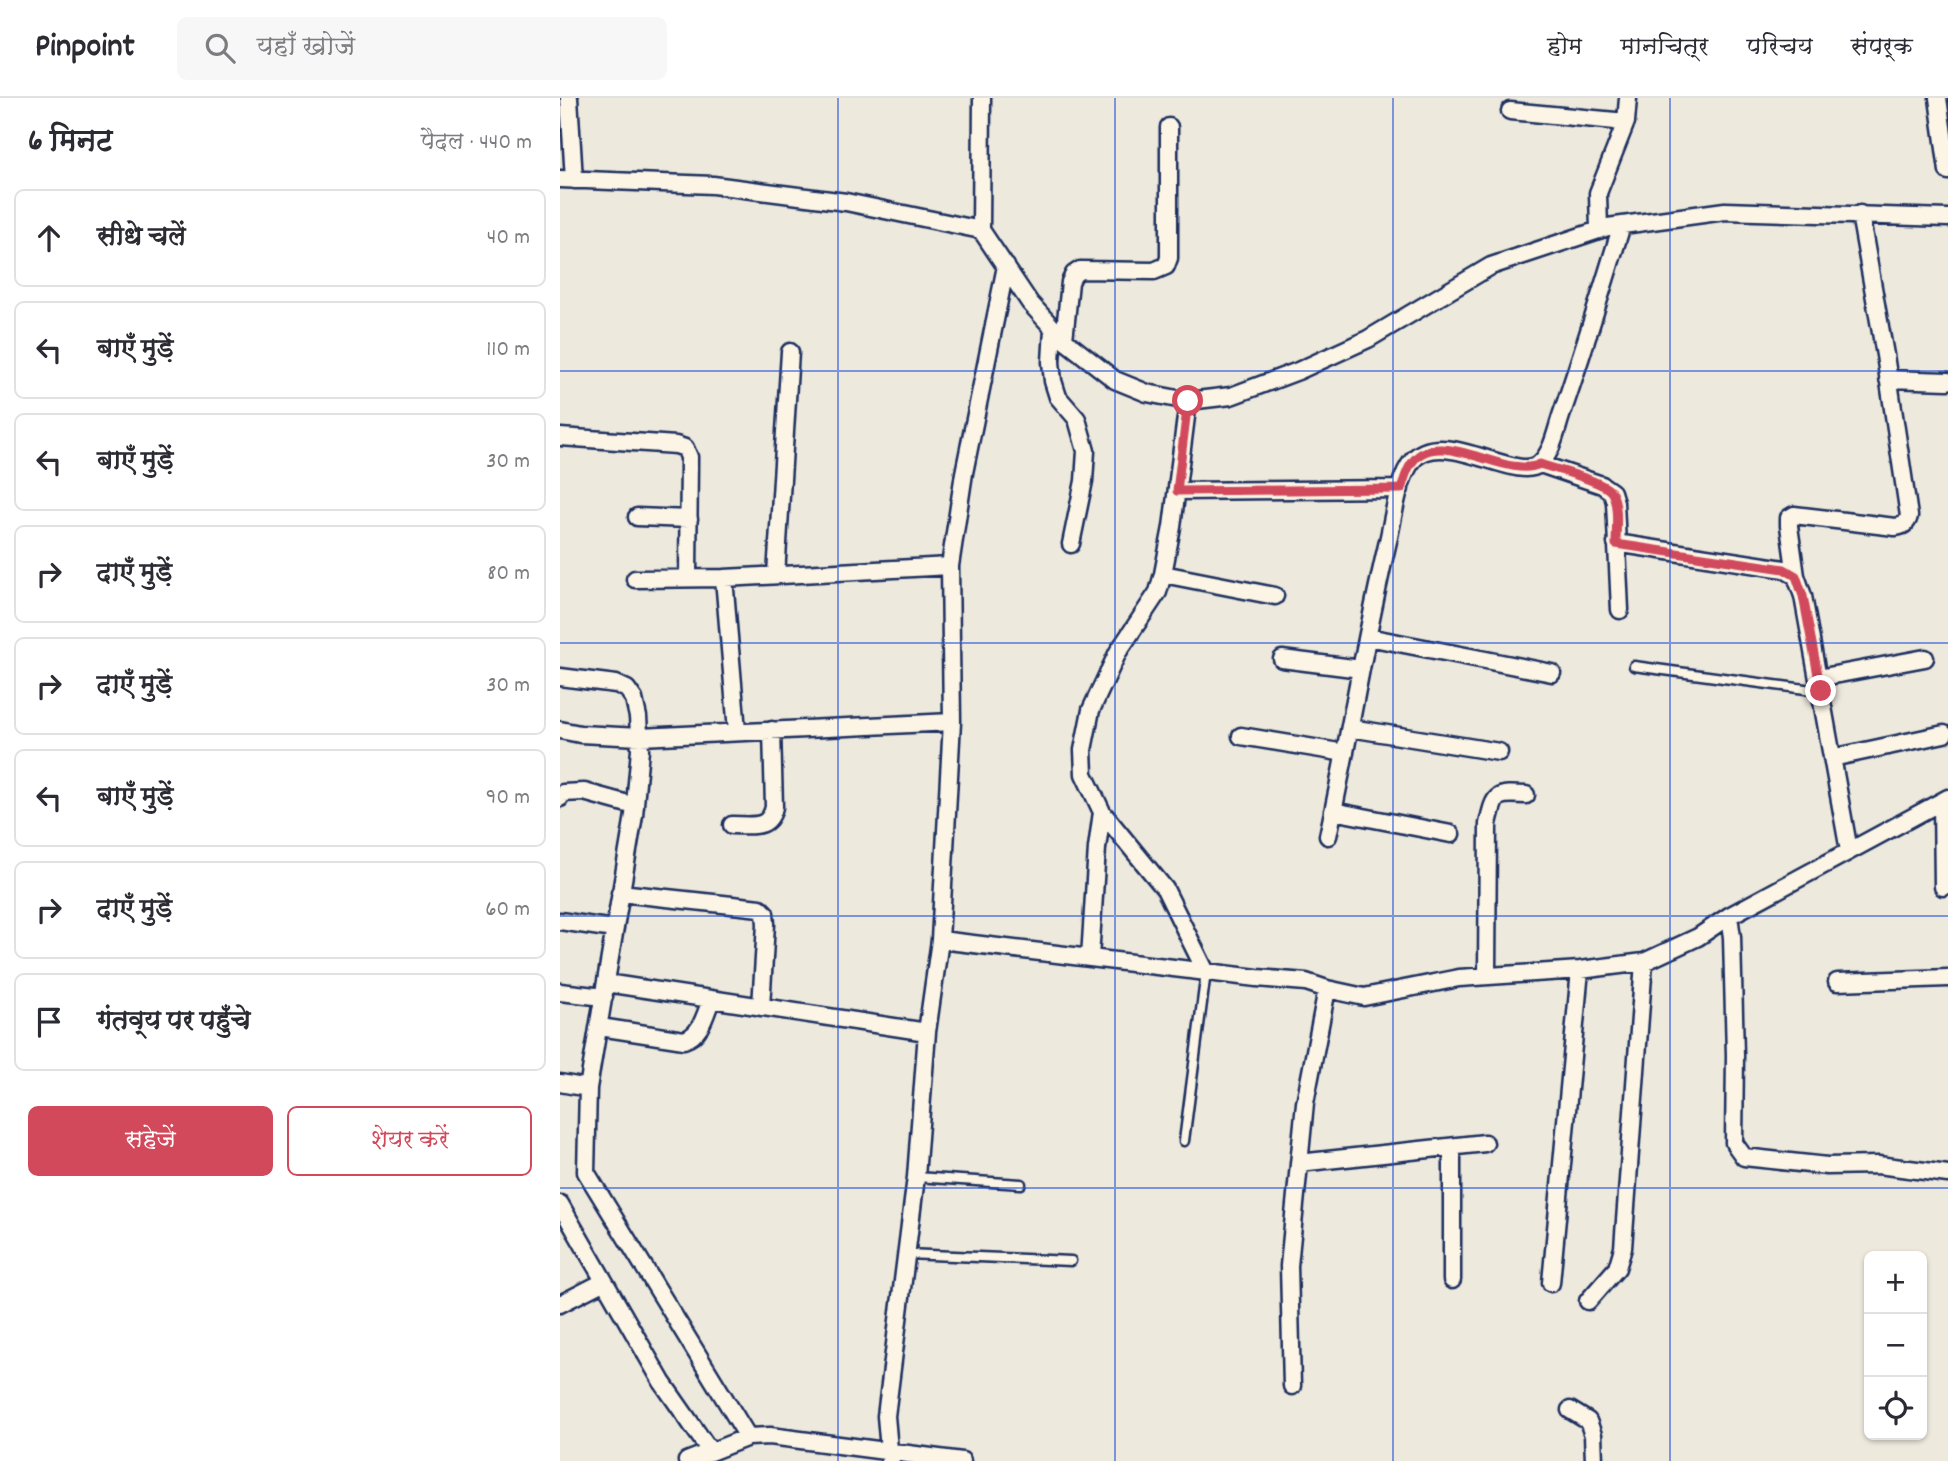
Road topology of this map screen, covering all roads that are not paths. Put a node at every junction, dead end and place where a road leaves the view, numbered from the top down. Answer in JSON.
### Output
{"nodes":[{"id":1,"x":982,"y":98,"type":"edge"},
{"id":2,"x":1628,"y":98,"type":"edge"},
{"id":3,"x":1938,"y":98,"type":"edge"},
{"id":4,"x":566,"y":102,"type":"edge"},
{"id":5,"x":1510,"y":111,"type":"dead end"},
{"id":6,"x":1626,"y":122,"type":"junction"},
{"id":7,"x":1169,"y":127,"type":"dead end"},
{"id":8,"x":1948,"y":171,"type":"edge"},
{"id":9,"x":567,"y":180,"type":"edge"},
{"id":10,"x":1860,"y":214,"type":"junction"},
{"id":11,"x":1948,"y":218,"type":"edge"},
{"id":12,"x":1622,"y":225,"type":"junction"},
{"id":13,"x":981,"y":230,"type":"junction"},
{"id":14,"x":1598,"y":230,"type":"junction"},
{"id":15,"x":1006,"y":266,"type":"junction"},
{"id":16,"x":1059,"y":334,"type":"junction"},
{"id":17,"x":790,"y":352,"type":"dead end"},
{"id":18,"x":1888,"y":379,"type":"junction"},
{"id":19,"x":1948,"y":381,"type":"edge"},
{"id":20,"x":1188,"y":401,"type":"junction"},
{"id":21,"x":560,"y":438,"type":"edge"},
{"id":22,"x":1540,"y":464,"type":"junction"},
{"id":23,"x":1401,"y":489,"type":"junction"},
{"id":24,"x":1177,"y":491,"type":"junction"},
{"id":25,"x":637,"y":517,"type":"dead end"},
{"id":26,"x":689,"y":519,"type":"junction"},
{"id":27,"x":1071,"y":544,"type":"dead end"},
{"id":28,"x":1616,"y":544,"type":"junction"},
{"id":29,"x":950,"y":566,"type":"junction"},
{"id":30,"x":1163,"y":574,"type":"junction"},
{"id":31,"x":776,"y":575,"type":"junction"},
{"id":32,"x":1796,"y":576,"type":"junction"},
{"id":33,"x":688,"y":578,"type":"junction"},
{"id":34,"x":724,"y":578,"type":"junction"},
{"id":35,"x":635,"y":579,"type":"dead end"},
{"id":36,"x":1275,"y":596,"type":"dead end"},
{"id":37,"x":1620,"y":610,"type":"dead end"},
{"id":38,"x":1368,"y":637,"type":"junction"},
{"id":39,"x":1282,"y":659,"type":"dead end"},
{"id":40,"x":1925,"y":659,"type":"dead end"},
{"id":41,"x":1634,"y":666,"type":"dead end"},
{"id":42,"x":1361,"y":669,"type":"junction"},
{"id":43,"x":1552,"y":673,"type":"dead end"},
{"id":44,"x":560,"y":677,"type":"edge"},
{"id":45,"x":1819,"y":685,"type":"junction"},
{"id":46,"x":952,"y":722,"type":"junction"},
{"id":47,"x":1350,"y":728,"type":"junction"},
{"id":48,"x":560,"y":730,"type":"edge"},
{"id":49,"x":772,"y":730,"type":"junction"},
{"id":50,"x":737,"y":731,"type":"junction"},
{"id":51,"x":1944,"y":734,"type":"dead end"},
{"id":52,"x":1241,"y":736,"type":"dead end"},
{"id":53,"x":639,"y":737,"type":"junction"},
{"id":54,"x":1346,"y":752,"type":"junction"},
{"id":55,"x":1499,"y":752,"type":"dead end"},
{"id":56,"x":1832,"y":758,"type":"junction"},
{"id":57,"x":1526,"y":795,"type":"dead end"},
{"id":58,"x":560,"y":798,"type":"edge"},
{"id":59,"x":1945,"y":800,"type":"edge"},
{"id":60,"x":635,"y":806,"type":"junction"},
{"id":61,"x":1333,"y":811,"type":"junction"},
{"id":62,"x":1102,"y":812,"type":"junction"},
{"id":63,"x":732,"y":825,"type":"dead end"},
{"id":64,"x":1451,"y":834,"type":"dead end"},
{"id":65,"x":1328,"y":836,"type":"dead end"},
{"id":66,"x":1849,"y":851,"type":"junction"},
{"id":67,"x":1942,"y":887,"type":"dead end"},
{"id":68,"x":620,"y":893,"type":"junction"},
{"id":69,"x":1728,"y":916,"type":"junction"},
{"id":70,"x":560,"y":921,"type":"edge"},
{"id":71,"x":614,"y":929,"type":"junction"},
{"id":72,"x":940,"y":940,"type":"junction"},
{"id":73,"x":1090,"y":958,"type":"junction"},
{"id":74,"x":1644,"y":962,"type":"junction"},
{"id":75,"x":1580,"y":970,"type":"junction"},
{"id":76,"x":1206,"y":972,"type":"junction"},
{"id":77,"x":1487,"y":976,"type":"junction"},
{"id":78,"x":1948,"y":978,"type":"edge"},
{"id":79,"x":1837,"y":982,"type":"dead end"},
{"id":80,"x":1327,"y":989,"type":"junction"},
{"id":81,"x":605,"y":990,"type":"junction"},
{"id":82,"x":560,"y":992,"type":"edge"},
{"id":83,"x":711,"y":1000,"type":"junction"},
{"id":84,"x":761,"y":1007,"type":"junction"},
{"id":85,"x":600,"y":1027,"type":"junction"},
{"id":86,"x":927,"y":1032,"type":"junction"},
{"id":87,"x":560,"y":1083,"type":"edge"},
{"id":88,"x":588,"y":1088,"type":"junction"},
{"id":89,"x":1184,"y":1142,"type":"dead end"},
{"id":90,"x":1485,"y":1143,"type":"dead end"},
{"id":91,"x":1452,"y":1147,"type":"junction"},
{"id":92,"x":1299,"y":1163,"type":"junction"},
{"id":93,"x":1948,"y":1174,"type":"edge"},
{"id":94,"x":916,"y":1177,"type":"junction"},
{"id":95,"x":1021,"y":1184,"type":"dead end"},
{"id":96,"x":560,"y":1204,"type":"edge"},
{"id":97,"x":565,"y":1223,"type":"edge"},
{"id":98,"x":906,"y":1255,"type":"junction"},
{"id":99,"x":1071,"y":1261,"type":"dead end"},
{"id":100,"x":1452,"y":1280,"type":"dead end"},
{"id":101,"x":603,"y":1282,"type":"junction"},
{"id":102,"x":1551,"y":1283,"type":"dead end"},
{"id":103,"x":1588,"y":1301,"type":"dead end"},
{"id":104,"x":560,"y":1304,"type":"edge"},
{"id":105,"x":1292,"y":1386,"type":"dead end"},
{"id":106,"x":1570,"y":1410,"type":"dead end"},
{"id":107,"x":748,"y":1437,"type":"junction"},
{"id":108,"x":710,"y":1451,"type":"junction"},
{"id":109,"x":890,"y":1456,"type":"edge"},
{"id":110,"x":687,"y":1461,"type":"edge"},
{"id":111,"x":962,"y":1461,"type":"edge"},
{"id":112,"x":1594,"y":1461,"type":"edge"}],
"edges":[{"from":1,"to":13,"type":"street"},
{"from":2,"to":6,"type":"street"},
{"from":3,"to":8,"type":"street"},
{"from":4,"to":9,"type":"street"},
{"from":5,"to":6,"type":"street"},
{"from":6,"to":14,"type":"street"},
{"from":7,"to":16,"type":"street"},
{"from":9,"to":13,"type":"street"},
{"from":10,"to":11,"type":"street"},
{"from":10,"to":12,"type":"street"},
{"from":10,"to":18,"type":"street"},
{"from":12,"to":14,"type":"street"},
{"from":12,"to":22,"type":"street"},
{"from":13,"to":15,"type":"street"},
{"from":14,"to":20,"type":"street"},
{"from":15,"to":16,"type":"street"},
{"from":15,"to":29,"type":"street"},
{"from":16,"to":20,"type":"street"},
{"from":16,"to":27,"type":"street"},
{"from":17,"to":31,"type":"street"},
{"from":18,"to":19,"type":"street"},
{"from":18,"to":32,"type":"street"},
{"from":20,"to":24,"type":"street"},
{"from":21,"to":26,"type":"street"},
{"from":22,"to":23,"type":"street"},
{"from":22,"to":28,"type":"street"},
{"from":23,"to":24,"type":"street"},
{"from":23,"to":38,"type":"street"},
{"from":24,"to":30,"type":"street"},
{"from":25,"to":26,"type":"street"},
{"from":26,"to":33,"type":"street"},
{"from":28,"to":32,"type":"street"},
{"from":28,"to":37,"type":"street"},
{"from":29,"to":31,"type":"street"},
{"from":29,"to":46,"type":"street"},
{"from":30,"to":36,"type":"street"},
{"from":30,"to":62,"type":"street"},
{"from":31,"to":34,"type":"street"},
{"from":32,"to":45,"type":"street"},
{"from":33,"to":34,"type":"street"},
{"from":33,"to":35,"type":"street"},
{"from":34,"to":50,"type":"street"},
{"from":38,"to":42,"type":"street"},
{"from":38,"to":43,"type":"street"},
{"from":39,"to":42,"type":"street"},
{"from":40,"to":45,"type":"street"},
{"from":41,"to":45,"type":"lane"},
{"from":42,"to":47,"type":"street"},
{"from":44,"to":53,"type":"street"},
{"from":45,"to":56,"type":"street"},
{"from":46,"to":49,"type":"street"},
{"from":46,"to":72,"type":"street"},
{"from":47,"to":54,"type":"street"},
{"from":47,"to":55,"type":"street"},
{"from":48,"to":53,"type":"street"},
{"from":49,"to":50,"type":"street"},
{"from":49,"to":63,"type":"street"},
{"from":50,"to":53,"type":"street"},
{"from":51,"to":56,"type":"street"},
{"from":52,"to":54,"type":"street"},
{"from":53,"to":60,"type":"street"},
{"from":54,"to":61,"type":"street"},
{"from":56,"to":66,"type":"street"},
{"from":57,"to":77,"type":"street"},
{"from":58,"to":60,"type":"street"},
{"from":59,"to":66,"type":"street"},
{"from":59,"to":67,"type":"street"},
{"from":60,"to":68,"type":"street"},
{"from":61,"to":64,"type":"street"},
{"from":61,"to":65,"type":"street"},
{"from":62,"to":73,"type":"street"},
{"from":62,"to":76,"type":"street"},
{"from":66,"to":69,"type":"street"},
{"from":68,"to":71,"type":"street"},
{"from":68,"to":84,"type":"street"},
{"from":69,"to":74,"type":"street"},
{"from":69,"to":93,"type":"street"},
{"from":70,"to":71,"type":"street"},
{"from":71,"to":81,"type":"street"},
{"from":72,"to":73,"type":"street"},
{"from":72,"to":86,"type":"street"},
{"from":73,"to":76,"type":"street"},
{"from":74,"to":75,"type":"street"},
{"from":74,"to":103,"type":"street"},
{"from":75,"to":77,"type":"street"},
{"from":75,"to":102,"type":"street"},
{"from":76,"to":80,"type":"street"},
{"from":76,"to":89,"type":"lane"},
{"from":77,"to":80,"type":"street"},
{"from":78,"to":79,"type":"street"},
{"from":80,"to":92,"type":"street"},
{"from":81,"to":82,"type":"street"},
{"from":81,"to":83,"type":"street"},
{"from":81,"to":85,"type":"street"},
{"from":83,"to":84,"type":"street"},
{"from":83,"to":85,"type":"street"},
{"from":84,"to":86,"type":"street"},
{"from":85,"to":88,"type":"street"},
{"from":86,"to":94,"type":"street"},
{"from":87,"to":88,"type":"street"},
{"from":88,"to":107,"type":"street"},
{"from":90,"to":91,"type":"street"},
{"from":91,"to":92,"type":"street"},
{"from":91,"to":100,"type":"street"},
{"from":92,"to":105,"type":"street"},
{"from":94,"to":95,"type":"lane"},
{"from":94,"to":98,"type":"street"},
{"from":96,"to":97,"type":"street"},
{"from":97,"to":101,"type":"street"},
{"from":98,"to":99,"type":"lane"},
{"from":98,"to":109,"type":"street"},
{"from":101,"to":104,"type":"street"},
{"from":101,"to":108,"type":"street"},
{"from":106,"to":112,"type":"street"},
{"from":107,"to":108,"type":"street"},
{"from":107,"to":109,"type":"street"},
{"from":108,"to":110,"type":"street"},
{"from":109,"to":111,"type":"street"}]}
